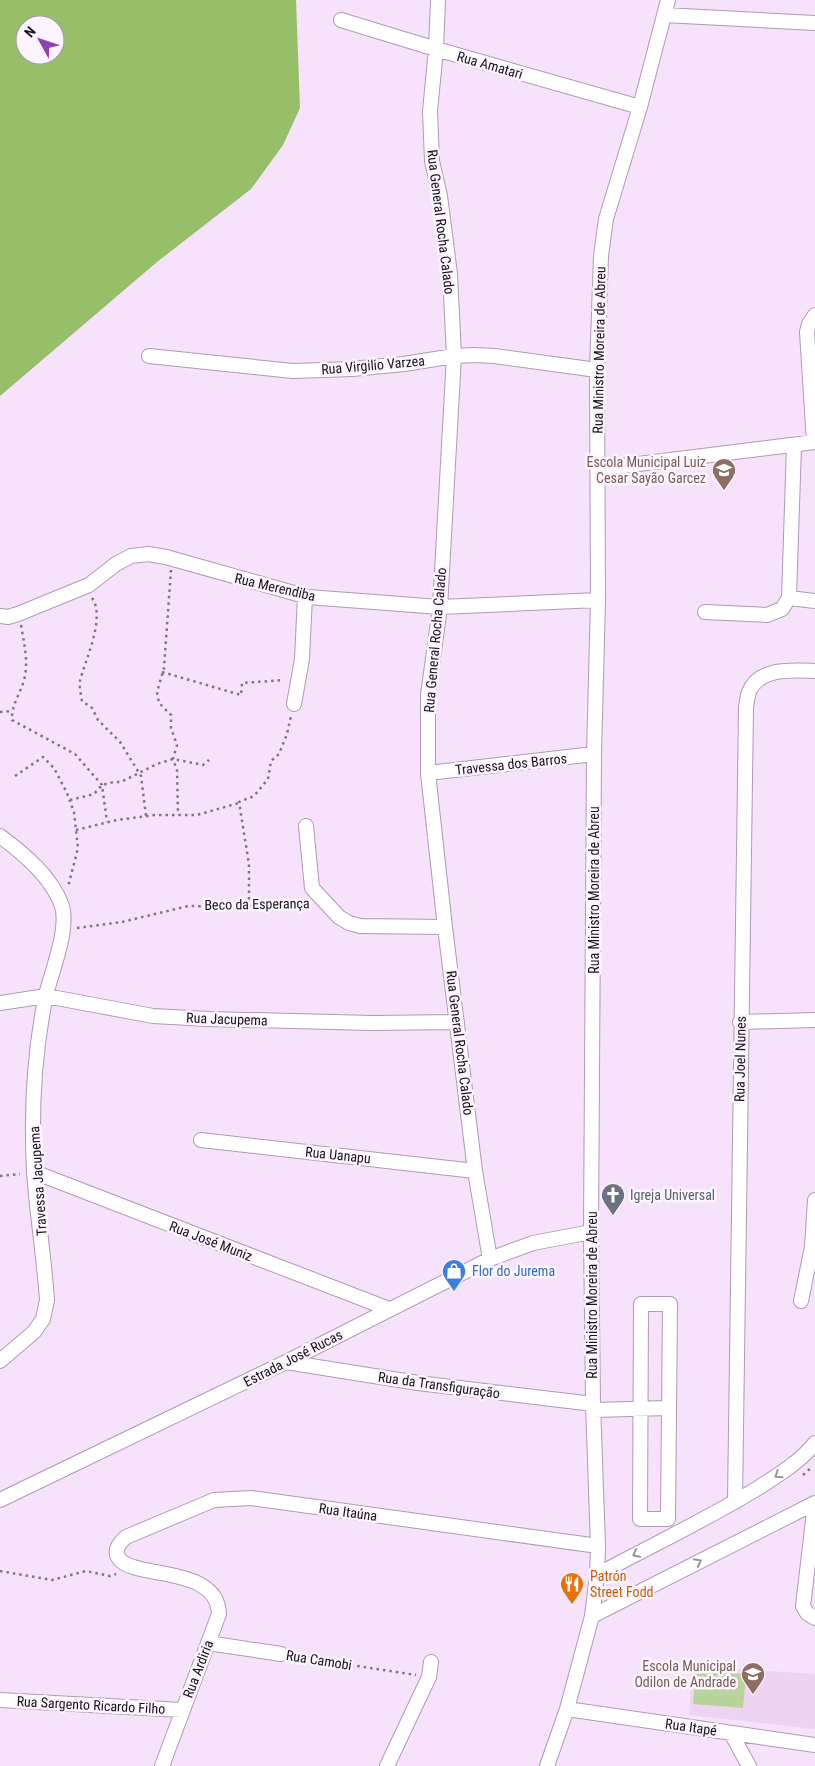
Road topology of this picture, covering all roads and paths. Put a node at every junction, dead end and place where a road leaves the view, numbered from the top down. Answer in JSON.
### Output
{"nodes":[{"id":1,"x":438,"y":0,"type":"edge"},
{"id":2,"x":668,"y":0,"type":"edge"},
{"id":3,"x":664,"y":15,"type":"junction"},
{"id":4,"x":341,"y":20,"type":"dead end"},
{"id":5,"x":815,"y":24,"type":"edge"},
{"id":6,"x":436,"y":50,"type":"junction"},
{"id":7,"x":640,"y":107,"type":"junction"},
{"id":8,"x":815,"y":315,"type":"edge"},
{"id":9,"x":149,"y":356,"type":"dead end"},
{"id":10,"x":454,"y":356,"type":"junction"},
{"id":11,"x":597,"y":370,"type":"junction"},
{"id":12,"x":814,"y":442,"type":"edge"},
{"id":13,"x":794,"y":445,"type":"junction"},
{"id":14,"x":598,"y":470,"type":"junction"},
{"id":15,"x":172,"y":559,"type":"junction"},
{"id":16,"x":84,"y":588,"type":"junction"},
{"id":17,"x":305,"y":596,"type":"junction"},
{"id":18,"x":789,"y":598,"type":"junction"},
{"id":19,"x":598,"y":600,"type":"junction"},
{"id":20,"x":815,"y":601,"type":"edge"},
{"id":21,"x":440,"y":607,"type":"junction"},
{"id":22,"x":704,"y":612,"type":"dead end"},
{"id":23,"x":18,"y":614,"type":"junction"},
{"id":24,"x":0,"y":616,"type":"edge"},
{"id":25,"x":815,"y":671,"type":"edge"},
{"id":26,"x":162,"y":672,"type":"junction"},
{"id":27,"x":298,"y":680,"type":"junction"},
{"id":28,"x":294,"y":704,"type":"joint"},
{"id":29,"x":11,"y":711,"type":"junction"},
{"id":30,"x":0,"y":712,"type":"edge"},
{"id":31,"x":594,"y":754,"type":"junction"},
{"id":32,"x":173,"y":759,"type":"junction"},
{"id":33,"x":209,"y":760,"type":"dead end"},
{"id":34,"x":140,"y":773,"type":"junction"},
{"id":35,"x":428,"y":773,"type":"junction"},
{"id":36,"x":15,"y":776,"type":"dead end"},
{"id":37,"x":102,"y":785,"type":"junction"},
{"id":38,"x":70,"y":800,"type":"junction"},
{"id":39,"x":239,"y":802,"type":"junction"},
{"id":40,"x":178,"y":815,"type":"junction"},
{"id":41,"x":146,"y":816,"type":"junction"},
{"id":42,"x":107,"y":822,"type":"junction"},
{"id":43,"x":306,"y":826,"type":"dead end"},
{"id":44,"x":76,"y":830,"type":"junction"},
{"id":45,"x":0,"y":836,"type":"edge"},
{"id":46,"x":326,"y":902,"type":"junction"},
{"id":47,"x":249,"y":906,"type":"junction"},
{"id":48,"x":62,"y":908,"type":"junction"},
{"id":49,"x":444,"y":927,"type":"junction"},
{"id":50,"x":63,"y":930,"type":"junction"},
{"id":51,"x":46,"y":996,"type":"junction"},
{"id":52,"x":0,"y":1003,"type":"edge"},
{"id":53,"x":815,"y":1020,"type":"edge"},
{"id":54,"x":458,"y":1022,"type":"junction"},
{"id":55,"x":740,"y":1022,"type":"junction"},
{"id":56,"x":201,"y":1140,"type":"dead end"},
{"id":57,"x":475,"y":1171,"type":"junction"},
{"id":58,"x":34,"y":1172,"type":"junction"},
{"id":59,"x":0,"y":1176,"type":"edge"},
{"id":60,"x":815,"y":1200,"type":"edge"},
{"id":61,"x":591,"y":1232,"type":"junction"},
{"id":62,"x":814,"y":1247,"type":"edge"},
{"id":63,"x":490,"y":1259,"type":"junction"},
{"id":64,"x":801,"y":1301,"type":"dead end"},
{"id":65,"x":389,"y":1309,"type":"junction"},
{"id":66,"x":6,"y":1357,"type":"edge"},
{"id":67,"x":286,"y":1362,"type":"junction"},
{"id":68,"x":593,"y":1407,"type":"junction"},
{"id":69,"x":669,"y":1408,"type":"junction"},
{"id":70,"x":640,"y":1409,"type":"junction"},
{"id":71,"x":815,"y":1444,"type":"edge"},
{"id":72,"x":815,"y":1464,"type":"edge"},
{"id":73,"x":801,"y":1477,"type":"dead end"},
{"id":74,"x":0,"y":1500,"type":"edge"},
{"id":75,"x":735,"y":1502,"type":"junction"},
{"id":76,"x":815,"y":1503,"type":"edge"},
{"id":77,"x":598,"y":1546,"type":"junction"},
{"id":78,"x":132,"y":1567,"type":"junction"},
{"id":79,"x":0,"y":1570,"type":"edge"},
{"id":80,"x":596,"y":1575,"type":"junction"},
{"id":81,"x":592,"y":1616,"type":"junction"},
{"id":82,"x":815,"y":1618,"type":"edge"},
{"id":83,"x":208,"y":1643,"type":"junction"},
{"id":84,"x":282,"y":1654,"type":"joint"},
{"id":85,"x":431,"y":1662,"type":"dead end"},
{"id":86,"x":429,"y":1677,"type":"junction"},
{"id":87,"x":0,"y":1700,"type":"edge"},
{"id":88,"x":567,"y":1709,"type":"junction"},
{"id":89,"x":182,"y":1710,"type":"junction"},
{"id":90,"x":731,"y":1733,"type":"junction"},
{"id":91,"x":815,"y":1744,"type":"edge"},
{"id":92,"x":162,"y":1766,"type":"edge"},
{"id":93,"x":387,"y":1766,"type":"edge"},
{"id":94,"x":547,"y":1766,"type":"edge"},
{"id":95,"x":749,"y":1766,"type":"edge"}],
"edges":[{"from":1,"to":6,"type":"street","name":"Rua General Rocha Calado"},
{"from":2,"to":3,"type":"street","name":"Rua Ministro Moreira de Abreu"},
{"from":3,"to":5,"type":"street"},
{"from":3,"to":7,"type":"street","name":"Rua Ministro Moreira de Abreu"},
{"from":4,"to":6,"type":"street","name":"Rua Amatari"},
{"from":6,"to":7,"type":"street","name":"Rua Amatari"},
{"from":6,"to":10,"type":"street","name":"Rua General Rocha Calado"},
{"from":7,"to":11,"type":"street","name":"Rua Ministro Moreira de Abreu"},
{"from":8,"to":12,"type":"street"},
{"from":9,"to":10,"type":"street","name":"Rua Virgilio Varzea"},
{"from":10,"to":11,"type":"street","name":"Rua Virgilio Varzea"},
{"from":10,"to":21,"type":"street","name":"Rua General Rocha Calado"},
{"from":11,"to":14,"type":"street","name":"Rua Ministro Moreira de Abreu"},
{"from":12,"to":13,"type":"street"},
{"from":13,"to":14,"type":"street"},
{"from":13,"to":18,"type":"street"},
{"from":14,"to":19,"type":"street","name":"Rua Ministro Moreira de Abreu"},
{"from":15,"to":16,"type":"street","name":"Rua Merendiba"},
{"from":15,"to":17,"type":"street","name":"Rua Merendiba"},
{"from":15,"to":26,"type":"path"},
{"from":16,"to":23,"type":"street","name":"Rua Merendiba"},
{"from":16,"to":34,"type":"path"},
{"from":17,"to":21,"type":"street","name":"Rua Merendiba"},
{"from":17,"to":27,"type":"street"},
{"from":18,"to":20,"type":"street"},
{"from":18,"to":22,"type":"street"},
{"from":19,"to":21,"type":"street","name":"Rua Merendiba"},
{"from":19,"to":31,"type":"street","name":"Rua Ministro Moreira de Abreu"},
{"from":21,"to":35,"type":"street","name":"Rua General Rocha Calado"},
{"from":23,"to":24,"type":"street","name":"Rua Merendiba"},
{"from":23,"to":29,"type":"path"},
{"from":25,"to":55,"type":"street","name":"Rua Joel Nunes"},
{"from":26,"to":27,"type":"path"},
{"from":26,"to":32,"type":"path"},
{"from":27,"to":28,"type":"street"},
{"from":28,"to":39,"type":"path"},
{"from":29,"to":30,"type":"path"},
{"from":29,"to":37,"type":"path"},
{"from":31,"to":35,"type":"street","name":"Travessa dos Barros"},
{"from":31,"to":61,"type":"street","name":"Rua Ministro Moreira de Abreu"},
{"from":32,"to":33,"type":"path"},
{"from":32,"to":34,"type":"path"},
{"from":32,"to":40,"type":"path"},
{"from":34,"to":37,"type":"path"},
{"from":34,"to":41,"type":"path"},
{"from":35,"to":49,"type":"street","name":"Rua General Rocha Calado"},
{"from":36,"to":38,"type":"path"},
{"from":37,"to":38,"type":"path"},
{"from":37,"to":42,"type":"path"},
{"from":38,"to":44,"type":"path"},
{"from":39,"to":40,"type":"path"},
{"from":39,"to":47,"type":"path"},
{"from":40,"to":41,"type":"path"},
{"from":41,"to":42,"type":"path"},
{"from":42,"to":44,"type":"path"},
{"from":43,"to":46,"type":"street"},
{"from":44,"to":48,"type":"path"},
{"from":45,"to":48,"type":"street"},
{"from":46,"to":47,"type":"path","name":"Beco da Esperança"},
{"from":46,"to":49,"type":"street","name":"Beco da Esperança"},
{"from":47,"to":50,"type":"path","name":"Beco da Esperança"},
{"from":48,"to":50,"type":"street","name":"Travessa Jacupema"},
{"from":49,"to":54,"type":"street","name":"Rua General Rocha Calado"},
{"from":50,"to":51,"type":"street","name":"Travessa Jacupema"},
{"from":51,"to":52,"type":"street","name":"Rua Jacupema"},
{"from":51,"to":54,"type":"street","name":"Rua Jacupema"},
{"from":51,"to":58,"type":"street","name":"Travessa Jacupema"},
{"from":53,"to":55,"type":"street"},
{"from":54,"to":57,"type":"street","name":"Rua General Rocha Calado"},
{"from":55,"to":75,"type":"street","name":"Rua Joel Nunes"},
{"from":56,"to":57,"type":"street","name":"Rua Uanapu"},
{"from":57,"to":63,"type":"street","name":"Rua General Rocha Calado"},
{"from":58,"to":59,"type":"path"},
{"from":58,"to":65,"type":"street","name":"Rua José Muniz"},
{"from":58,"to":66,"type":"street","name":"Travessa Jacupema"},
{"from":60,"to":62,"type":"street"},
{"from":61,"to":63,"type":"street","name":"Estrada José Rucas"},
{"from":61,"to":68,"type":"street","name":"Rua Ministro Moreira de Abreu"},
{"from":62,"to":64,"type":"street"},
{"from":63,"to":65,"type":"street","name":"Estrada José Rucas"},
{"from":65,"to":67,"type":"street","name":"Estrada José Rucas"},
{"from":67,"to":68,"type":"street","name":"Rua da Transfiguração"},
{"from":67,"to":74,"type":"street","name":"Estrada José Rucas"},
{"from":68,"to":70,"type":"street","name":"Rua da Transfiguração"},
{"from":68,"to":77,"type":"street","name":"Rua Ministro Moreira de Abreu"},
{"from":69,"to":70,"type":"street","name":"Rua da Transfiguração"},
{"from":69,"to":70,"type":"street"},
{"from":69,"to":70,"type":"street"},
{"from":71,"to":75,"type":"street","one_way":true},
{"from":72,"to":73,"type":"path"},
{"from":75,"to":80,"type":"street","one_way":true},
{"from":81,"to":76,"type":"street","one_way":true},
{"from":76,"to":82,"type":"street"},
{"from":77,"to":78,"type":"street","name":"Rua Itaúna"},
{"from":77,"to":80,"type":"street","name":"Rua Ministro Moreira de Abreu"},
{"from":78,"to":79,"type":"path"},
{"from":78,"to":83,"type":"street","name":"Rua Ardiria"},
{"from":80,"to":81,"type":"street","name":"Rua Ministro Moreira de Abreu"},
{"from":81,"to":88,"type":"street","name":"Rua Ministro Moreira de Abreu"},
{"from":83,"to":84,"type":"street","name":"Rua Camobi"},
{"from":83,"to":89,"type":"street","name":"Rua Ardiria"},
{"from":84,"to":86,"type":"path","name":"Rua Camobi"},
{"from":85,"to":86,"type":"street"},
{"from":86,"to":93,"type":"street"},
{"from":87,"to":89,"type":"street","name":"Rua Sargento Ricardo Filho"},
{"from":88,"to":90,"type":"street","name":"Rua Itapé"},
{"from":88,"to":94,"type":"street","name":"Rua Ministro Moreira de Abreu"},
{"from":89,"to":92,"type":"street","name":"Rua Ardiria"},
{"from":90,"to":91,"type":"street","name":"Rua Itapé"},
{"from":90,"to":95,"type":"street"}]}
